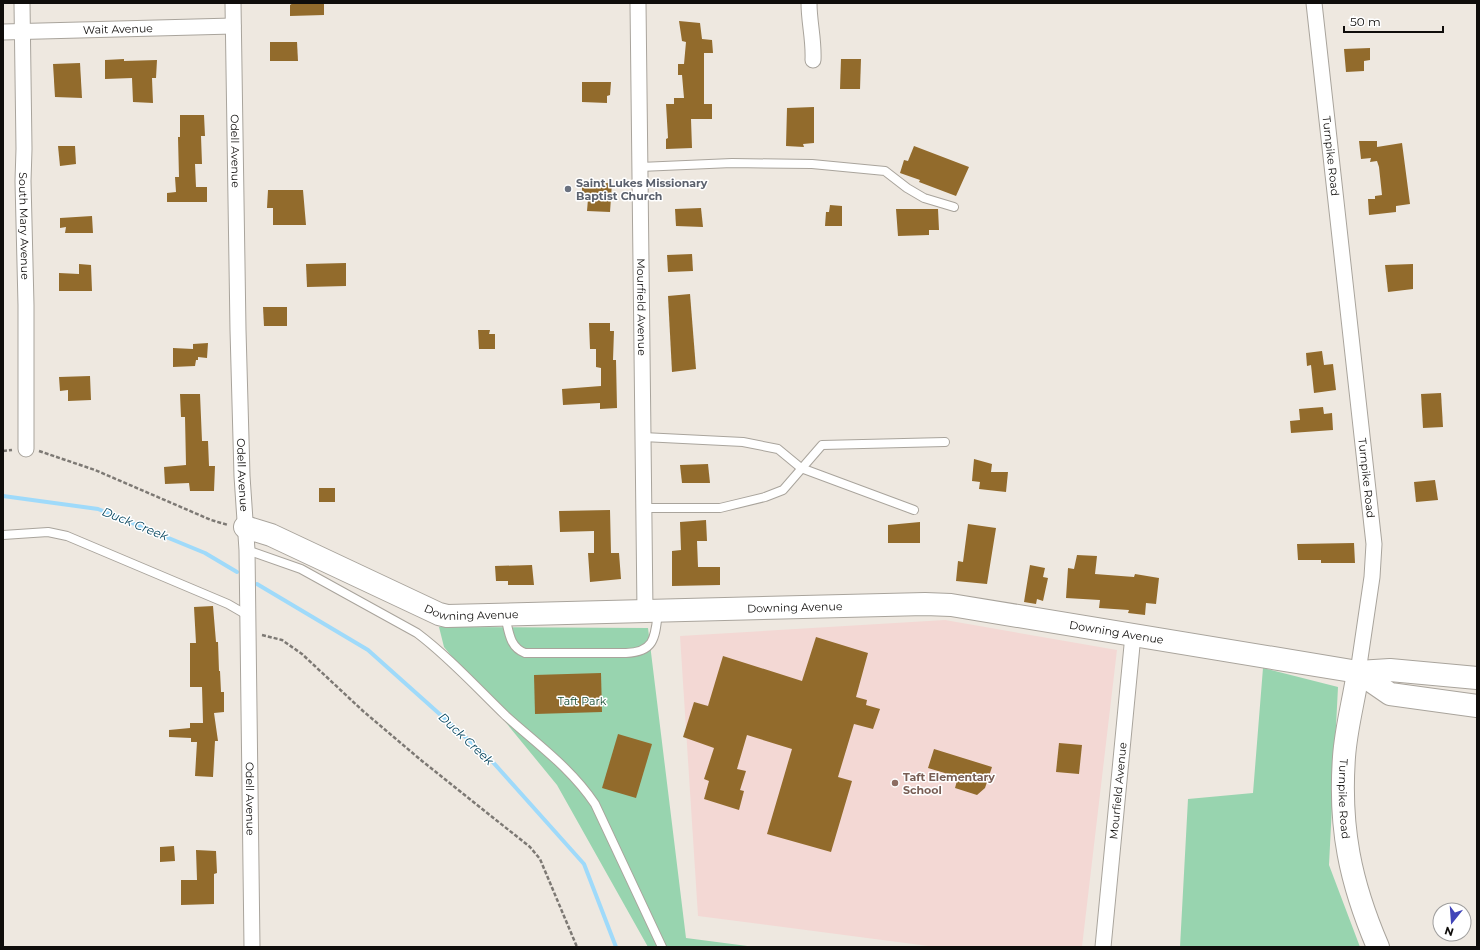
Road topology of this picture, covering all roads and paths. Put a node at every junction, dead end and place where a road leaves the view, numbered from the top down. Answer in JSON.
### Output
{"nodes":[{"id":1,"x":22,"y":3,"type":"edge"},
{"id":2,"x":233,"y":3,"type":"edge"},
{"id":3,"x":638,"y":3,"type":"edge"},
{"id":4,"x":809,"y":3,"type":"edge"},
{"id":5,"x":1314,"y":3,"type":"edge"},
{"id":6,"x":233,"y":26,"type":"junction"},
{"id":7,"x":3,"y":32,"type":"edge"},
{"id":8,"x":23,"y":32,"type":"junction"},
{"id":9,"x":812,"y":60,"type":"dead end"},
{"id":10,"x":640,"y":167,"type":"junction"},
{"id":11,"x":954,"y":207,"type":"dead end"},
{"id":12,"x":643,"y":437,"type":"junction"},
{"id":13,"x":945,"y":442,"type":"dead end"},
{"id":14,"x":26,"y":449,"type":"junction"},
{"id":15,"x":3,"y":450,"type":"edge"},
{"id":16,"x":801,"y":468,"type":"junction"},
{"id":17,"x":644,"y":508,"type":"junction"},
{"id":18,"x":914,"y":510,"type":"dead end"},
{"id":19,"x":245,"y":527,"type":"junction"},
{"id":20,"x":3,"y":536,"type":"edge"},
{"id":21,"x":247,"y":550,"type":"junction"},
{"id":22,"x":651,"y":611,"type":"junction"},
{"id":23,"x":247,"y":615,"type":"junction"},
{"id":24,"x":505,"y":615,"type":"junction"},
{"id":25,"x":248,"y":631,"type":"junction"},
{"id":26,"x":1133,"y":635,"type":"junction"},
{"id":27,"x":1358,"y":672,"type":"junction"},
{"id":28,"x":1477,"y":678,"type":"edge"},
{"id":29,"x":1477,"y":706,"type":"edge"},
{"id":30,"x":252,"y":947,"type":"edge"},
{"id":31,"x":577,"y":947,"type":"edge"},
{"id":32,"x":662,"y":947,"type":"edge"},
{"id":33,"x":1103,"y":947,"type":"edge"},
{"id":34,"x":1378,"y":947,"type":"edge"}],
"edges":[{"from":1,"to":8,"type":"street","name":"South Mary Avenue"},
{"from":2,"to":6,"type":"street","name":"Odell Avenue"},
{"from":3,"to":10,"type":"street","name":"Mourfield Avenue"},
{"from":4,"to":9,"type":"street"},
{"from":5,"to":27,"type":"street","name":"Turnpike Road"},
{"from":6,"to":8,"type":"street","name":"Wait Avenue"},
{"from":6,"to":19,"type":"street","name":"Odell Avenue"},
{"from":7,"to":8,"type":"street","name":"Wait Avenue"},
{"from":8,"to":14,"type":"street","name":"South Mary Avenue"},
{"from":10,"to":11,"type":"lane"},
{"from":10,"to":12,"type":"street","name":"Mourfield Avenue"},
{"from":12,"to":16,"type":"lane"},
{"from":12,"to":17,"type":"street","name":"Mourfield Avenue"},
{"from":13,"to":16,"type":"lane"},
{"from":14,"to":15,"type":"path"},
{"from":14,"to":19,"type":"path"},
{"from":16,"to":17,"type":"lane"},
{"from":16,"to":18,"type":"lane"},
{"from":17,"to":22,"type":"street","name":"Mourfield Avenue"},
{"from":19,"to":21,"type":"street","name":"Odell Avenue"},
{"from":19,"to":24,"type":"street","name":"Downing Avenue"},
{"from":20,"to":23,"type":"lane"},
{"from":21,"to":23,"type":"street","name":"Odell Avenue"},
{"from":21,"to":32,"type":"lane"},
{"from":22,"to":24,"type":"street","name":"Downing Avenue"},
{"from":22,"to":24,"type":"lane"},
{"from":22,"to":26,"type":"street","name":"Downing Avenue"},
{"from":23,"to":25,"type":"street","name":"Odell Avenue"},
{"from":25,"to":30,"type":"street","name":"Odell Avenue"},
{"from":25,"to":31,"type":"path"},
{"from":26,"to":27,"type":"street","name":"Downing Avenue"},
{"from":26,"to":33,"type":"street","name":"Mourfield Avenue"},
{"from":27,"to":28,"type":"street","name":"Downing Avenue"},
{"from":27,"to":29,"type":"street","name":"Downing Avenue"},
{"from":27,"to":34,"type":"street","name":"Turnpike Road"}]}
